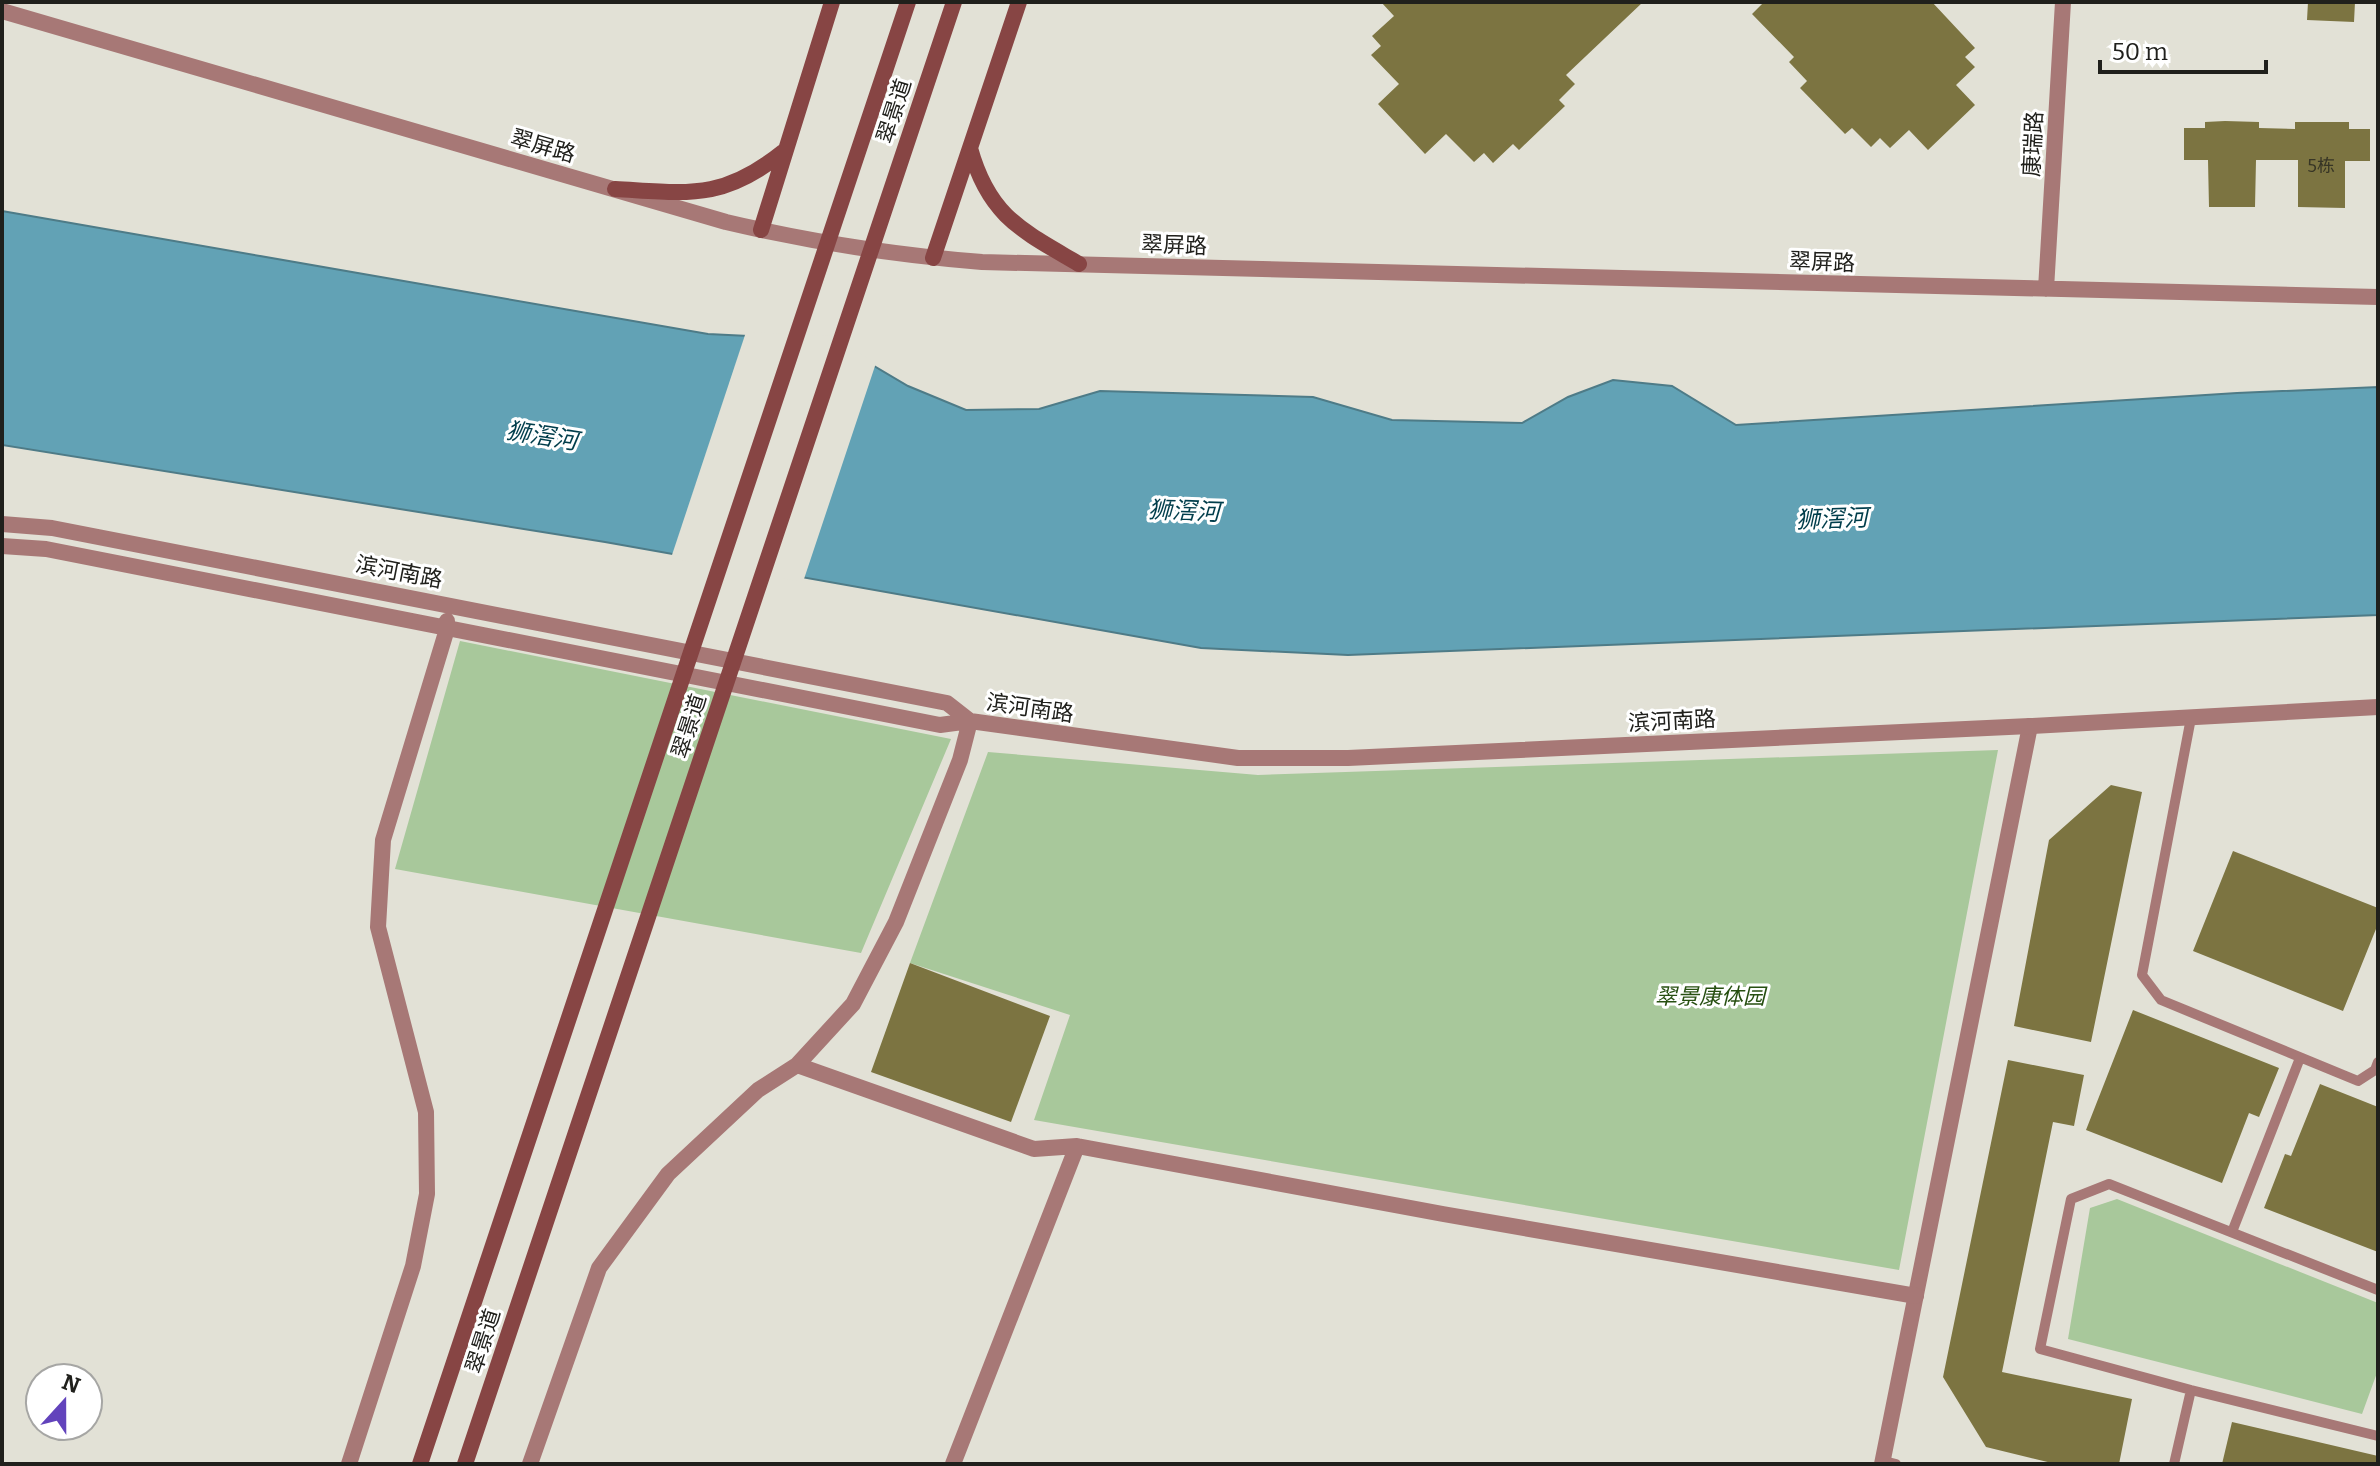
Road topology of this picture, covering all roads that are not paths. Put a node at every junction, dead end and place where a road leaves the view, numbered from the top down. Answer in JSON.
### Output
{"nodes":[{"id":1,"x":832,"y":2,"type":"edge"},
{"id":2,"x":908,"y":2,"type":"edge"},
{"id":3,"x":954,"y":2,"type":"edge"},
{"id":4,"x":1019,"y":2,"type":"edge"},
{"id":5,"x":2063,"y":2,"type":"edge"},
{"id":6,"x":2,"y":11,"type":"edge"},
{"id":7,"x":970,"y":148,"type":"junction"},
{"id":8,"x":783,"y":152,"type":"junction"},
{"id":9,"x":615,"y":189,"type":"junction"},
{"id":10,"x":761,"y":230,"type":"junction"},
{"id":11,"x":933,"y":258,"type":"junction"},
{"id":12,"x":1079,"y":264,"type":"junction"},
{"id":13,"x":2046,"y":289,"type":"junction"},
{"id":14,"x":2378,"y":297,"type":"edge"},
{"id":15,"x":2,"y":524,"type":"edge"},
{"id":16,"x":2,"y":546,"type":"edge"},
{"id":17,"x":448,"y":604,"type":"junction"},
{"id":18,"x":447,"y":629,"type":"junction"},
{"id":19,"x":2378,"y":707,"type":"edge"},
{"id":20,"x":2191,"y":718,"type":"junction"},
{"id":21,"x":970,"y":721,"type":"junction"},
{"id":22,"x":2030,"y":726,"type":"junction"},
{"id":23,"x":2300,"y":1058,"type":"junction"},
{"id":24,"x":2378,"y":1062,"type":"edge"},
{"id":25,"x":797,"y":1065,"type":"junction"},
{"id":26,"x":1077,"y":1146,"type":"junction"},
{"id":27,"x":2232,"y":1232,"type":"junction"},
{"id":28,"x":2378,"y":1290,"type":"edge"},
{"id":29,"x":1916,"y":1296,"type":"junction"},
{"id":30,"x":2191,"y":1390,"type":"junction"},
{"id":31,"x":2378,"y":1436,"type":"edge"},
{"id":32,"x":1887,"y":1463,"type":"edge"},
{"id":33,"x":349,"y":1464,"type":"edge"},
{"id":34,"x":420,"y":1464,"type":"edge"},
{"id":35,"x":465,"y":1464,"type":"edge"},
{"id":36,"x":530,"y":1464,"type":"edge"},
{"id":37,"x":953,"y":1464,"type":"edge"},
{"id":38,"x":2174,"y":1464,"type":"edge"}],
"edges":[{"from":1,"to":8,"type":"main road"},
{"from":2,"to":34,"type":"main road"},
{"from":3,"to":35,"type":"main road","name":"翠景道"},
{"from":4,"to":7,"type":"main road"},
{"from":5,"to":13,"type":"street","name":"康瑞路"},
{"from":6,"to":9,"type":"street","name":"翠屏路"},
{"from":7,"to":11,"type":"main road"},
{"from":7,"to":12,"type":"main road"},
{"from":8,"to":9,"type":"main road"},
{"from":8,"to":10,"type":"main road"},
{"from":9,"to":10,"type":"street","name":"翠屏路"},
{"from":10,"to":11,"type":"street","name":"翠屏路"},
{"from":11,"to":12,"type":"street","name":"翠屏路"},
{"from":12,"to":13,"type":"street","name":"翠屏路"},
{"from":13,"to":14,"type":"street","name":"翠屏路"},
{"from":15,"to":17,"type":"street","name":"滨河南路"},
{"from":16,"to":18,"type":"street","name":"滨河南路"},
{"from":17,"to":18,"type":"street"},
{"from":17,"to":21,"type":"street","name":"滨河南路"},
{"from":18,"to":21,"type":"street","name":"滨河南路"},
{"from":18,"to":33,"type":"street"},
{"from":19,"to":20,"type":"street","name":"滨河南路"},
{"from":20,"to":22,"type":"street","name":"滨河南路"},
{"from":20,"to":23,"type":"lane"},
{"from":21,"to":22,"type":"street","name":"滨河南路"},
{"from":21,"to":25,"type":"street"},
{"from":22,"to":29,"type":"street"},
{"from":23,"to":24,"type":"lane"},
{"from":23,"to":27,"type":"lane"},
{"from":25,"to":26,"type":"street"},
{"from":25,"to":36,"type":"street"},
{"from":26,"to":29,"type":"street"},
{"from":26,"to":37,"type":"street"},
{"from":27,"to":28,"type":"lane"},
{"from":27,"to":30,"type":"lane"},
{"from":29,"to":32,"type":"street"},
{"from":30,"to":31,"type":"lane"},
{"from":30,"to":38,"type":"lane"}]}
